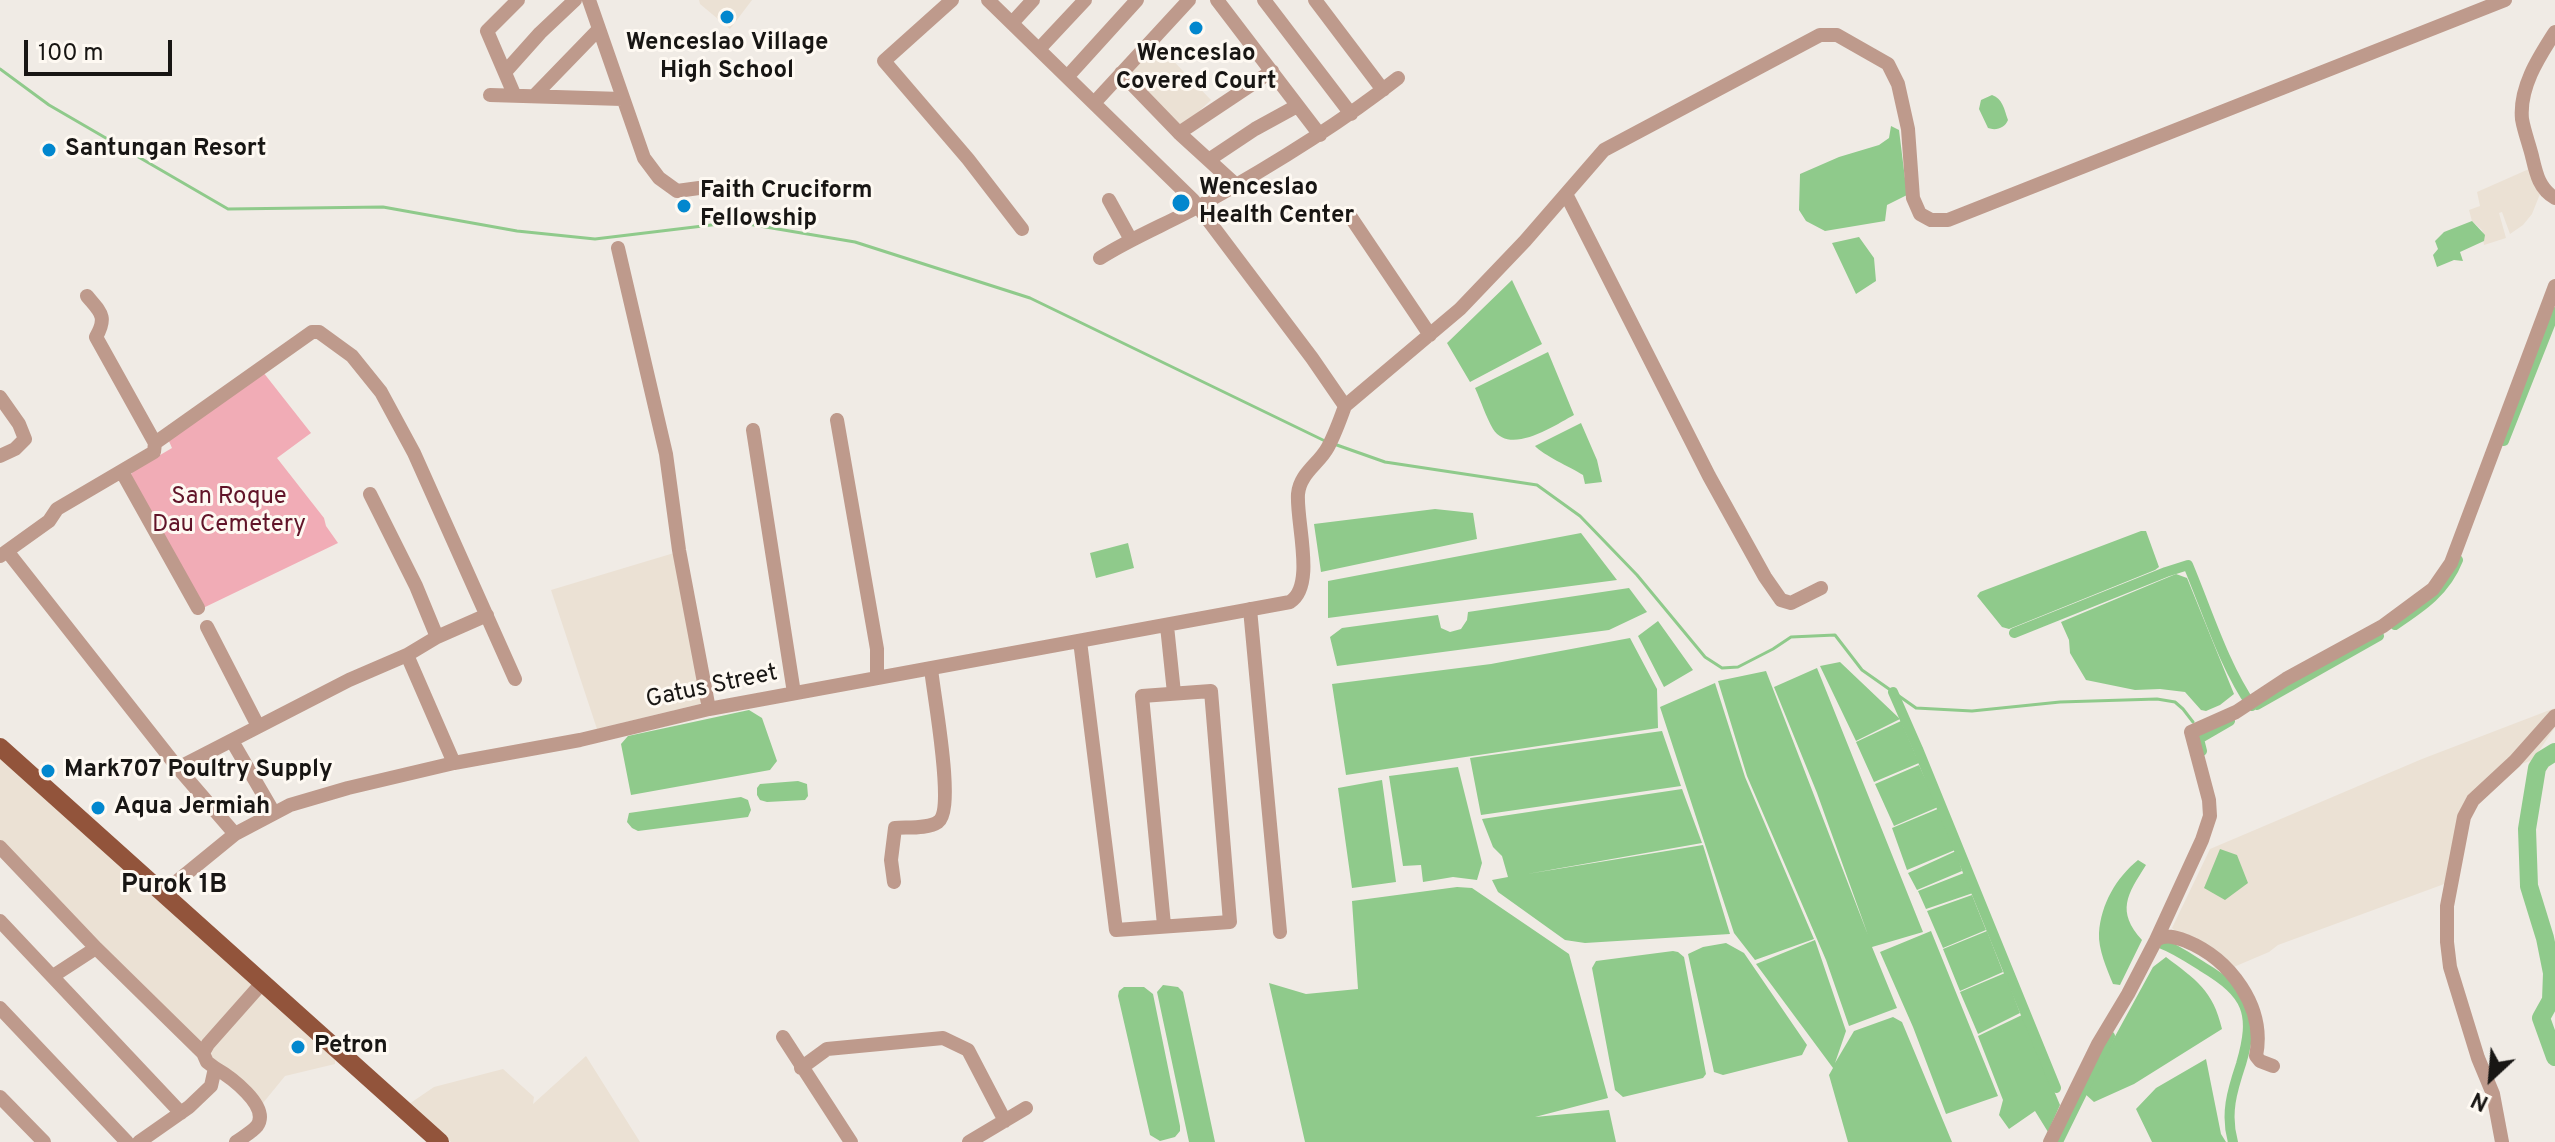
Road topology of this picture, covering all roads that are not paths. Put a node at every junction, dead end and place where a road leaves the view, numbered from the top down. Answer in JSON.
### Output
{"nodes":[{"id":1,"x":518,"y":0,"type":"edge"},
{"id":2,"x":575,"y":0,"type":"edge"},
{"id":3,"x":589,"y":0,"type":"edge"},
{"id":4,"x":952,"y":0,"type":"edge"},
{"id":5,"x":988,"y":0,"type":"edge"},
{"id":6,"x":1033,"y":0,"type":"edge"},
{"id":7,"x":1085,"y":0,"type":"edge"},
{"id":8,"x":1137,"y":0,"type":"edge"},
{"id":9,"x":1189,"y":0,"type":"edge"},
{"id":10,"x":1217,"y":0,"type":"edge"},
{"id":11,"x":1264,"y":0,"type":"edge"},
{"id":12,"x":1315,"y":0,"type":"edge"},
{"id":13,"x":2505,"y":0,"type":"edge"},
{"id":14,"x":1012,"y":23,"type":"junction"},
{"id":15,"x":598,"y":30,"type":"junction"},
{"id":16,"x":2555,"y":32,"type":"edge"},
{"id":17,"x":1040,"y":48,"type":"junction"},
{"id":18,"x":506,"y":71,"type":"junction"},
{"id":19,"x":1272,"y":71,"type":"junction"},
{"id":20,"x":1121,"y":73,"type":"junction"},
{"id":21,"x":1068,"y":76,"type":"junction"},
{"id":22,"x":1398,"y":78,"type":"dead end"},
{"id":23,"x":1383,"y":90,"type":"junction"},
{"id":24,"x":514,"y":94,"type":"junction"},
{"id":25,"x":490,"y":95,"type":"dead end"},
{"id":26,"x":534,"y":96,"type":"junction"},
{"id":27,"x":622,"y":99,"type":"junction"},
{"id":28,"x":1095,"y":102,"type":"junction"},
{"id":29,"x":1297,"y":106,"type":"junction"},
{"id":30,"x":1351,"y":114,"type":"junction"},
{"id":31,"x":1179,"y":133,"type":"junction"},
{"id":32,"x":1320,"y":135,"type":"junction"},
{"id":33,"x":1210,"y":159,"type":"junction"},
{"id":34,"x":1236,"y":185,"type":"junction"},
{"id":35,"x":699,"y":188,"type":"dead end"},
{"id":36,"x":1567,"y":196,"type":"junction"},
{"id":37,"x":2555,"y":198,"type":"edge"},
{"id":38,"x":1109,"y":200,"type":"dead end"},
{"id":39,"x":1199,"y":206,"type":"junction"},
{"id":40,"x":1350,"y":216,"type":"dead end"},
{"id":41,"x":1022,"y":229,"type":"dead end"},
{"id":42,"x":1131,"y":240,"type":"junction"},
{"id":43,"x":618,"y":248,"type":"dead end"},
{"id":44,"x":1100,"y":258,"type":"dead end"},
{"id":45,"x":2555,"y":286,"type":"edge"},
{"id":46,"x":87,"y":296,"type":"dead end"},
{"id":47,"x":1430,"y":335,"type":"junction"},
{"id":48,"x":0,"y":397,"type":"edge"},
{"id":49,"x":1345,"y":406,"type":"junction"},
{"id":50,"x":837,"y":420,"type":"dead end"},
{"id":51,"x":753,"y":430,"type":"dead end"},
{"id":52,"x":154,"y":448,"type":"junction"},
{"id":53,"x":0,"y":456,"type":"edge"},
{"id":54,"x":122,"y":472,"type":"junction"},
{"id":55,"x":370,"y":494,"type":"dead end"},
{"id":56,"x":3,"y":554,"type":"edge"},
{"id":57,"x":1821,"y":588,"type":"dead end"},
{"id":58,"x":198,"y":608,"type":"dead end"},
{"id":59,"x":1250,"y":609,"type":"junction"},
{"id":60,"x":487,"y":615,"type":"junction"},
{"id":61,"x":1167,"y":626,"type":"junction"},
{"id":62,"x":207,"y":627,"type":"dead end"},
{"id":63,"x":437,"y":637,"type":"junction"},
{"id":64,"x":1080,"y":641,"type":"junction"},
{"id":65,"x":407,"y":655,"type":"junction"},
{"id":66,"x":931,"y":668,"type":"junction"},
{"id":67,"x":877,"y":678,"type":"junction"},
{"id":68,"x":515,"y":679,"type":"dead end"},
{"id":69,"x":794,"y":693,"type":"junction"},
{"id":70,"x":1174,"y":693,"type":"junction"},
{"id":71,"x":709,"y":709,"type":"junction"},
{"id":72,"x":2555,"y":716,"type":"edge"},
{"id":73,"x":258,"y":726,"type":"junction"},
{"id":74,"x":232,"y":741,"type":"junction"},
{"id":75,"x":0,"y":747,"type":"edge"},
{"id":76,"x":454,"y":763,"type":"junction"},
{"id":77,"x":178,"y":768,"type":"junction"},
{"id":78,"x":274,"y":813,"type":"junction"},
{"id":79,"x":235,"y":834,"type":"junction"},
{"id":80,"x":0,"y":847,"type":"edge"},
{"id":81,"x":894,"y":882,"type":"dead end"},
{"id":82,"x":164,"y":892,"type":"junction"},
{"id":83,"x":0,"y":921,"type":"edge"},
{"id":84,"x":1164,"y":925,"type":"junction"},
{"id":85,"x":1280,"y":932,"type":"dead end"},
{"id":86,"x":2163,"y":938,"type":"junction"},
{"id":87,"x":96,"y":948,"type":"junction"},
{"id":88,"x":53,"y":976,"type":"junction"},
{"id":89,"x":263,"y":982,"type":"junction"},
{"id":90,"x":0,"y":1008,"type":"edge"},
{"id":91,"x":783,"y":1037,"type":"dead end"},
{"id":92,"x":203,"y":1053,"type":"junction"},
{"id":93,"x":2273,"y":1066,"type":"dead end"},
{"id":94,"x":215,"y":1068,"type":"junction"},
{"id":95,"x":801,"y":1068,"type":"junction"},
{"id":96,"x":0,"y":1097,"type":"edge"},
{"id":97,"x":1026,"y":1108,"type":"dead end"},
{"id":98,"x":181,"y":1113,"type":"junction"},
{"id":99,"x":1005,"y":1121,"type":"junction"},
{"id":100,"x":44,"y":1142,"type":"edge"},
{"id":101,"x":127,"y":1142,"type":"edge"},
{"id":102,"x":139,"y":1142,"type":"edge"},
{"id":103,"x":236,"y":1142,"type":"edge"},
{"id":104,"x":440,"y":1142,"type":"edge"},
{"id":105,"x":851,"y":1142,"type":"edge"},
{"id":106,"x":969,"y":1142,"type":"edge"},
{"id":107,"x":2050,"y":1142,"type":"edge"},
{"id":108,"x":2502,"y":1142,"type":"edge"}],
"edges":[{"from":1,"to":18,"type":"street"},
{"from":2,"to":18,"type":"street"},
{"from":3,"to":15,"type":"street"},
{"from":4,"to":41,"type":"street"},
{"from":5,"to":14,"type":"street"},
{"from":6,"to":14,"type":"street"},
{"from":7,"to":17,"type":"street"},
{"from":8,"to":21,"type":"street"},
{"from":9,"to":20,"type":"street"},
{"from":10,"to":19,"type":"street"},
{"from":11,"to":30,"type":"street"},
{"from":12,"to":23,"type":"street"},
{"from":13,"to":36,"type":"street"},
{"from":14,"to":17,"type":"street"},
{"from":15,"to":26,"type":"street"},
{"from":15,"to":27,"type":"street"},
{"from":16,"to":37,"type":"street"},
{"from":17,"to":21,"type":"street"},
{"from":18,"to":24,"type":"street"},
{"from":19,"to":29,"type":"street"},
{"from":19,"to":31,"type":"street"},
{"from":20,"to":28,"type":"street"},
{"from":20,"to":31,"type":"street"},
{"from":21,"to":28,"type":"street"},
{"from":22,"to":23,"type":"street"},
{"from":23,"to":30,"type":"street"},
{"from":24,"to":25,"type":"street"},
{"from":24,"to":26,"type":"street"},
{"from":26,"to":27,"type":"street"},
{"from":27,"to":35,"type":"street"},
{"from":28,"to":39,"type":"street"},
{"from":29,"to":32,"type":"street"},
{"from":29,"to":33,"type":"street"},
{"from":30,"to":32,"type":"street"},
{"from":31,"to":33,"type":"street"},
{"from":32,"to":34,"type":"street"},
{"from":33,"to":34,"type":"street"},
{"from":34,"to":39,"type":"street"},
{"from":36,"to":47,"type":"street"},
{"from":36,"to":57,"type":"street"},
{"from":38,"to":42,"type":"street"},
{"from":39,"to":42,"type":"street"},
{"from":39,"to":49,"type":"street"},
{"from":40,"to":47,"type":"street"},
{"from":42,"to":44,"type":"street"},
{"from":43,"to":71,"type":"street"},
{"from":45,"to":86,"type":"street"},
{"from":46,"to":52,"type":"street"},
{"from":47,"to":49,"type":"street"},
{"from":48,"to":53,"type":"street"},
{"from":49,"to":59,"type":"street","name":"Gatus Street"},
{"from":50,"to":67,"type":"street"},
{"from":51,"to":69,"type":"street"},
{"from":52,"to":54,"type":"street"},
{"from":52,"to":60,"type":"street"},
{"from":54,"to":56,"type":"street"},
{"from":54,"to":58,"type":"street"},
{"from":55,"to":63,"type":"street"},
{"from":56,"to":77,"type":"street"},
{"from":59,"to":61,"type":"street","name":"Gatus Street"},
{"from":59,"to":85,"type":"street"},
{"from":60,"to":63,"type":"street"},
{"from":60,"to":68,"type":"street"},
{"from":61,"to":64,"type":"street","name":"Gatus Street"},
{"from":61,"to":70,"type":"street"},
{"from":62,"to":73,"type":"street"},
{"from":63,"to":65,"type":"street"},
{"from":64,"to":66,"type":"street","name":"Gatus Street"},
{"from":64,"to":84,"type":"street"},
{"from":65,"to":73,"type":"street"},
{"from":65,"to":76,"type":"street"},
{"from":66,"to":67,"type":"street","name":"Gatus Street"},
{"from":66,"to":81,"type":"street"},
{"from":67,"to":69,"type":"street","name":"Gatus Street"},
{"from":69,"to":71,"type":"street","name":"Gatus Street"},
{"from":70,"to":84,"type":"street"},
{"from":70,"to":84,"type":"street"},
{"from":71,"to":76,"type":"street","name":"Gatus Street"},
{"from":72,"to":108,"type":"street"},
{"from":73,"to":74,"type":"street"},
{"from":74,"to":77,"type":"street"},
{"from":74,"to":78,"type":"street"},
{"from":75,"to":82,"type":"main road"},
{"from":76,"to":78,"type":"street","name":"Gatus Street"},
{"from":77,"to":79,"type":"street"},
{"from":78,"to":79,"type":"street","name":"Gatus Street"},
{"from":79,"to":82,"type":"street","name":"Gatus Street"},
{"from":80,"to":87,"type":"street"},
{"from":82,"to":89,"type":"main road"},
{"from":83,"to":88,"type":"street"},
{"from":86,"to":93,"type":"street"},
{"from":86,"to":107,"type":"street"},
{"from":87,"to":88,"type":"street"},
{"from":87,"to":92,"type":"street"},
{"from":88,"to":98,"type":"street"},
{"from":89,"to":92,"type":"street"},
{"from":89,"to":104,"type":"main road"},
{"from":90,"to":101,"type":"street"},
{"from":91,"to":95,"type":"street"},
{"from":92,"to":94,"type":"street"},
{"from":94,"to":98,"type":"street"},
{"from":94,"to":103,"type":"street"},
{"from":95,"to":99,"type":"street"},
{"from":95,"to":105,"type":"street"},
{"from":96,"to":100,"type":"street"},
{"from":97,"to":99,"type":"street"},
{"from":98,"to":102,"type":"street"},
{"from":99,"to":106,"type":"street"}]}
